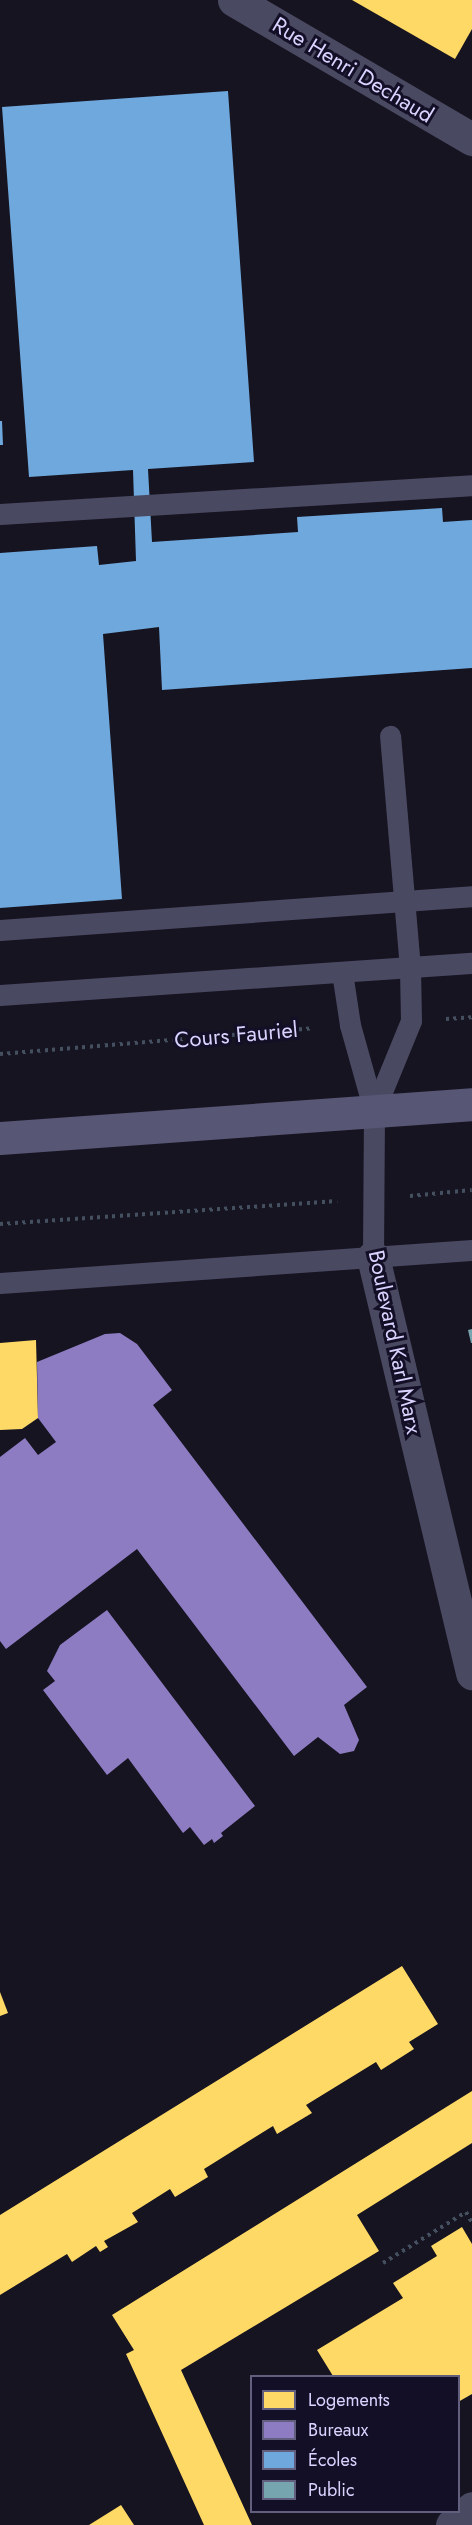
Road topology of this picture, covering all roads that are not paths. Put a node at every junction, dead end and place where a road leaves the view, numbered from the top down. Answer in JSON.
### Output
{"nodes":[{"id":1,"x":234,"y":0,"type":"edge"},
{"id":2,"x":472,"y":139,"type":"edge"},
{"id":3,"x":472,"y":485,"type":"edge"},
{"id":4,"x":0,"y":514,"type":"edge"},
{"id":5,"x":390,"y":736,"type":"dead end"},
{"id":6,"x":472,"y":896,"type":"edge"},
{"id":7,"x":402,"y":899,"type":"junction"},
{"id":8,"x":0,"y":930,"type":"edge"},
{"id":9,"x":472,"y":963,"type":"edge"},
{"id":10,"x":410,"y":968,"type":"junction"},
{"id":11,"x":342,"y":972,"type":"junction"},
{"id":12,"x":0,"y":995,"type":"edge"},
{"id":13,"x":472,"y":1104,"type":"edge"},
{"id":14,"x":374,"y":1111,"type":"junction"},
{"id":15,"x":0,"y":1138,"type":"edge"},
{"id":16,"x":472,"y":1250,"type":"edge"},
{"id":17,"x":373,"y":1257,"type":"junction"},
{"id":18,"x":0,"y":1283,"type":"edge"},
{"id":19,"x":472,"y":1673,"type":"edge"},
{"id":20,"x":472,"y":2508,"type":"edge"},
{"id":21,"x":452,"y":2525,"type":"edge"}],
"edges":[{"from":1,"to":2,"type":"street","name":"Rue Henri Dechaud"},
{"from":3,"to":4,"type":"lane"},
{"from":5,"to":7,"type":"lane"},
{"from":6,"to":7,"type":"lane"},
{"from":7,"to":8,"type":"lane"},
{"from":7,"to":10,"type":"lane"},
{"from":9,"to":10,"type":"lane"},
{"from":10,"to":11,"type":"lane"},
{"from":10,"to":14,"type":"lane"},
{"from":11,"to":12,"type":"lane"},
{"from":11,"to":14,"type":"lane","name":"Boulevard Karl Marx"},
{"from":13,"to":14,"type":"main road"},
{"from":14,"to":15,"type":"main road"},
{"from":14,"to":17,"type":"lane","name":"Boulevard Karl Marx"},
{"from":16,"to":17,"type":"lane"},
{"from":17,"to":18,"type":"lane"},
{"from":17,"to":19,"type":"street","name":"Boulevard Karl Marx"},
{"from":20,"to":21,"type":"street"}]}
